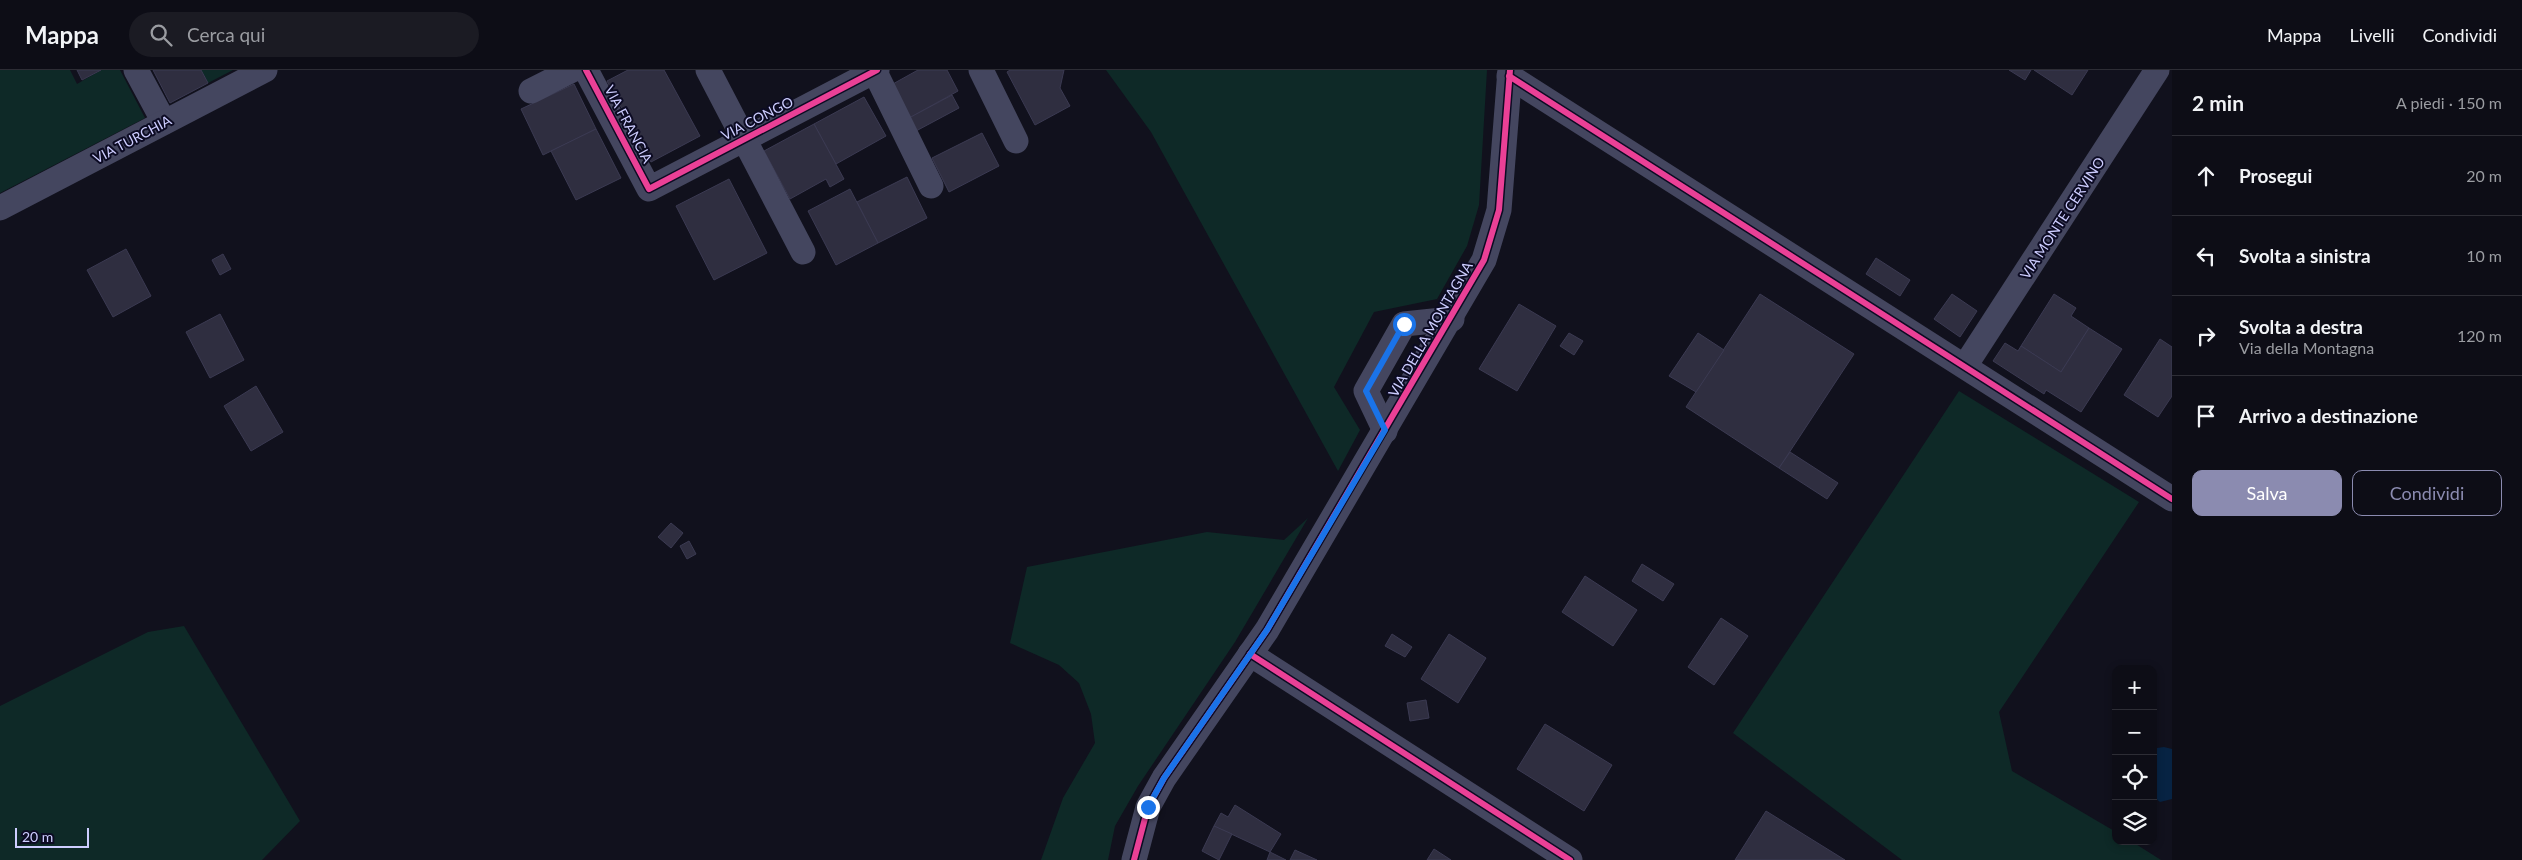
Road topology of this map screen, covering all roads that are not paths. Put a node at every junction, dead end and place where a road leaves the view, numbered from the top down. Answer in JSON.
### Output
{"nodes":[{"id":1,"x":136,"y":70,"type":"edge"},
{"id":2,"x":264,"y":70,"type":"edge"},
{"id":3,"x":572,"y":70,"type":"edge"},
{"id":4,"x":586,"y":70,"type":"edge"},
{"id":5,"x":708,"y":70,"type":"edge"},
{"id":6,"x":875,"y":70,"type":"edge"},
{"id":7,"x":981,"y":70,"type":"edge"},
{"id":8,"x":2158,"y":70,"type":"edge"},
{"id":9,"x":1510,"y":73,"type":"edge"},
{"id":10,"x":531,"y":90,"type":"dead end"},
{"id":11,"x":164,"y":122,"type":"junction"},
{"id":12,"x":744,"y":139,"type":"junction"},
{"id":13,"x":1016,"y":142,"type":"dead end"},
{"id":14,"x":931,"y":186,"type":"dead end"},
{"id":15,"x":648,"y":189,"type":"joint"},
{"id":16,"x":0,"y":208,"type":"edge"},
{"id":17,"x":803,"y":252,"type":"dead end"},
{"id":18,"x":1452,"y":319,"type":"junction"},
{"id":19,"x":1965,"y":366,"type":"junction"},
{"id":20,"x":1385,"y":430,"type":"junction"},
{"id":21,"x":2172,"y":498,"type":"edge"},
{"id":22,"x":1250,"y":654,"type":"junction"},
{"id":23,"x":1134,"y":860,"type":"edge"},
{"id":24,"x":1570,"y":860,"type":"edge"}],
"edges":[{"from":1,"to":11,"type":"street"},
{"from":2,"to":11,"type":"street","name":"VIA TURCHIA"},
{"from":3,"to":10,"type":"street"},
{"from":4,"to":15,"type":"street","name":"VIA FRANCIA"},
{"from":5,"to":12,"type":"street"},
{"from":6,"to":12,"type":"street","name":"VIA CONGO"},
{"from":6,"to":14,"type":"street"},
{"from":7,"to":13,"type":"street"},
{"from":8,"to":19,"type":"street","name":"VIA MONTE CERVINO"},
{"from":9,"to":18,"type":"street","name":"VIA DELLA MONTAGNA"},
{"from":9,"to":19,"type":"street"},
{"from":11,"to":16,"type":"street","name":"VIA TURCHIA"},
{"from":12,"to":15,"type":"street","name":"VIA CONGO"},
{"from":12,"to":17,"type":"street"},
{"from":18,"to":20,"type":"street","name":"VIA DELLA MONTAGNA"},
{"from":18,"to":20,"type":"street"},
{"from":19,"to":21,"type":"street"},
{"from":20,"to":22,"type":"street","name":"VIA DELLA MONTAGNA"},
{"from":22,"to":23,"type":"street","name":"VIA DELLA MONTAGNA"},
{"from":22,"to":24,"type":"street"}]}
